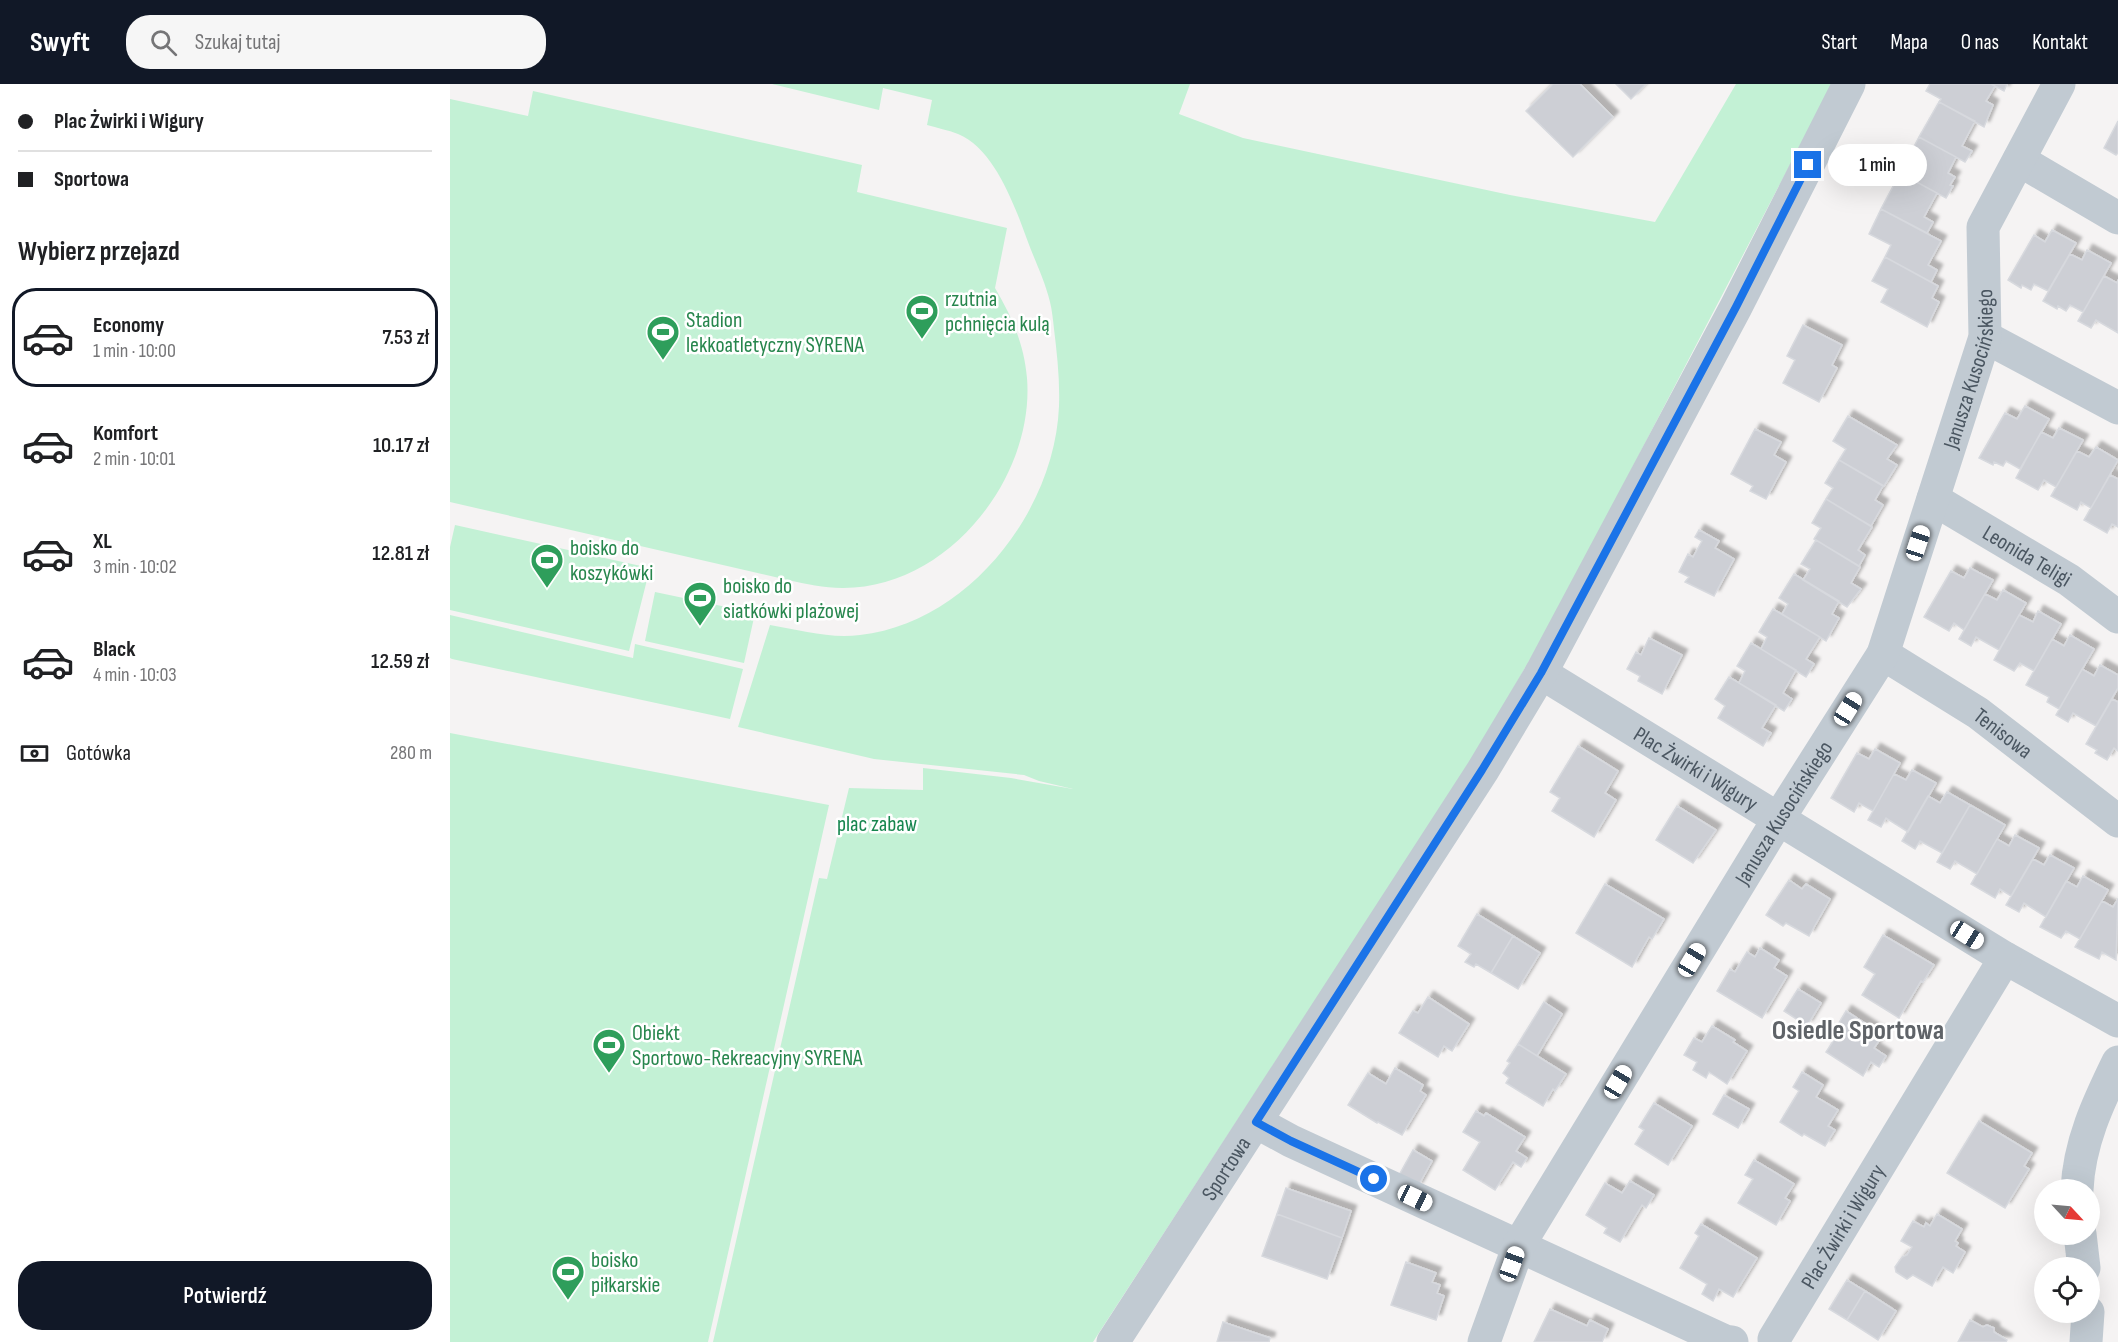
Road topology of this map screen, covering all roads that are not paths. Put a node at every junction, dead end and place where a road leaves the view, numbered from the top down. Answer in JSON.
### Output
{"nodes":[{"id":1,"x":1849,"y":84,"type":"edge"},
{"id":2,"x":2059,"y":84,"type":"edge"},
{"id":3,"x":2019,"y":160,"type":"junction"},
{"id":4,"x":2118,"y":218,"type":"edge"},
{"id":5,"x":1985,"y":337,"type":"junction"},
{"id":6,"x":2118,"y":408,"type":"edge"},
{"id":7,"x":1933,"y":499,"type":"junction"},
{"id":8,"x":2118,"y":617,"type":"edge"},
{"id":9,"x":1883,"y":654,"type":"junction"},
{"id":10,"x":1541,"y":673,"type":"junction"},
{"id":11,"x":1779,"y":818,"type":"junction"},
{"id":12,"x":2118,"y":821,"type":"edge"},
{"id":13,"x":2005,"y":958,"type":"junction"},
{"id":14,"x":2118,"y":1021,"type":"edge"},
{"id":15,"x":2118,"y":1062,"type":"edge"},
{"id":16,"x":1256,"y":1122,"type":"junction"},
{"id":17,"x":2078,"y":1179,"type":"edge"},
{"id":18,"x":1519,"y":1245,"type":"junction"},
{"id":19,"x":2087,"y":1323,"type":"edge"},
{"id":20,"x":1771,"y":1341,"type":"edge"},
{"id":21,"x":1113,"y":1342,"type":"edge"},
{"id":22,"x":1484,"y":1342,"type":"edge"},
{"id":23,"x":1732,"y":1342,"type":"edge"},
{"id":24,"x":2086,"y":1342,"type":"edge"}],
"edges":[{"from":1,"to":10,"type":"street","name":"Sportowa"},
{"from":2,"to":3,"type":"street","name":"Janusza Kusocińskiego"},
{"from":3,"to":4,"type":"street"},
{"from":3,"to":5,"type":"street","name":"Janusza Kusocińskiego"},
{"from":5,"to":6,"type":"street"},
{"from":5,"to":7,"type":"street","name":"Janusza Kusocińskiego"},
{"from":7,"to":8,"type":"street","name":"Leonida Teligi"},
{"from":7,"to":9,"type":"street","name":"Janusza Kusocińskiego"},
{"from":9,"to":11,"type":"street","name":"Janusza Kusocińskiego"},
{"from":9,"to":12,"type":"street","name":"Tenisowa"},
{"from":10,"to":11,"type":"street","name":"Plac Żwirki i Wigury"},
{"from":10,"to":16,"type":"street","name":"Sportowa"},
{"from":11,"to":13,"type":"street","name":"Plac Żwirki i Wigury"},
{"from":11,"to":18,"type":"street","name":"Janusza Kusocińskiego"},
{"from":13,"to":14,"type":"street","name":"Plac Żwirki i Wigury"},
{"from":13,"to":20,"type":"street","name":"Plac Żwirki i Wigury"},
{"from":15,"to":17,"type":"street"},
{"from":16,"to":18,"type":"street"},
{"from":16,"to":21,"type":"street","name":"Sportowa"},
{"from":18,"to":22,"type":"street","name":"Janusza Kusocińskiego"},
{"from":18,"to":23,"type":"street"},
{"from":19,"to":24,"type":"street"}]}
